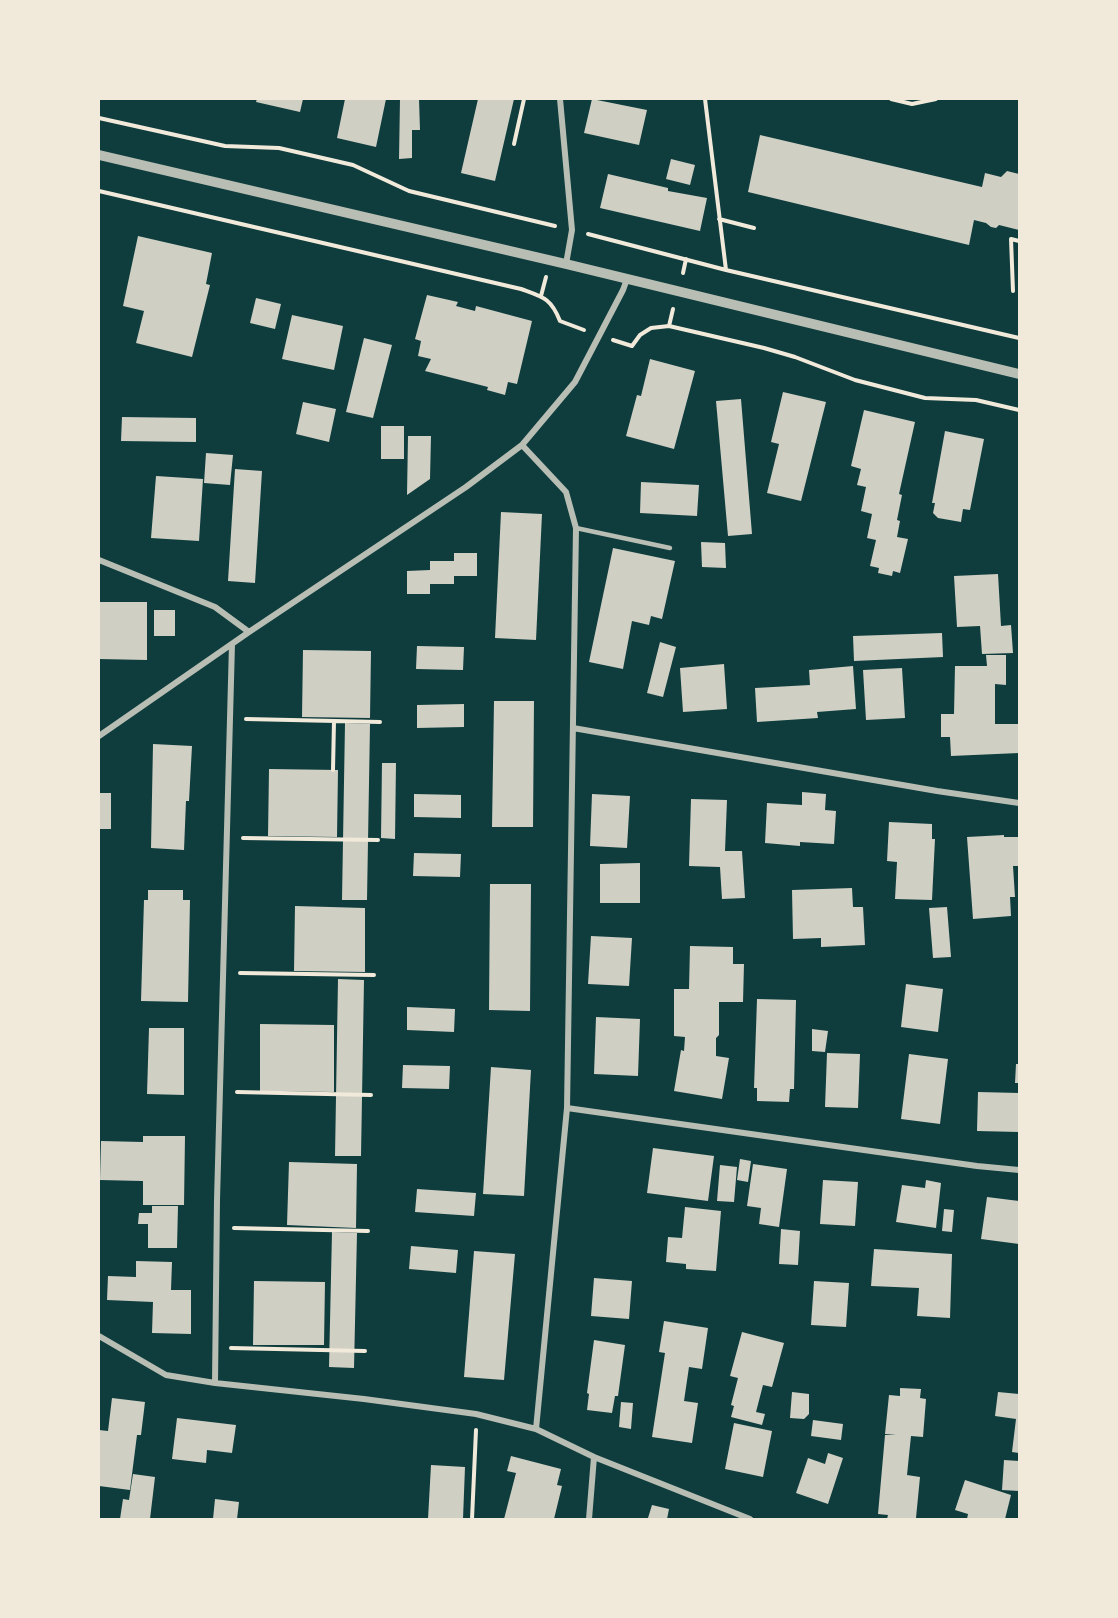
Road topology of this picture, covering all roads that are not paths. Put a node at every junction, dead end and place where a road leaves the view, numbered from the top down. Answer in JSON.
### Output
{"nodes":[{"id":1,"x":560,"y":99,"type":"edge"},
{"id":2,"x":99,"y":155,"type":"edge"},
{"id":3,"x":566,"y":264,"type":"junction"},
{"id":4,"x":627,"y":279,"type":"junction"},
{"id":5,"x":1019,"y":374,"type":"edge"},
{"id":6,"x":522,"y":445,"type":"junction"},
{"id":7,"x":576,"y":528,"type":"junction"},
{"id":8,"x":670,"y":548,"type":"dead end"},
{"id":9,"x":99,"y":560,"type":"edge"},
{"id":10,"x":249,"y":632,"type":"junction"},
{"id":11,"x":232,"y":644,"type":"junction"},
{"id":12,"x":573,"y":728,"type":"junction"},
{"id":13,"x":99,"y":736,"type":"edge"},
{"id":14,"x":1019,"y":803,"type":"edge"},
{"id":15,"x":567,"y":1108,"type":"junction"},
{"id":16,"x":1019,"y":1170,"type":"edge"},
{"id":17,"x":99,"y":1336,"type":"edge"},
{"id":18,"x":214,"y":1383,"type":"junction"},
{"id":19,"x":536,"y":1430,"type":"junction"},
{"id":20,"x":594,"y":1457,"type":"junction"},
{"id":21,"x":589,"y":1519,"type":"edge"},
{"id":22,"x":750,"y":1519,"type":"edge"}],
"edges":[{"from":1,"to":3,"type":"street"},
{"from":2,"to":3,"type":"street"},
{"from":3,"to":4,"type":"street"},
{"from":4,"to":5,"type":"street"},
{"from":4,"to":6,"type":"street"},
{"from":6,"to":7,"type":"street"},
{"from":6,"to":10,"type":"street"},
{"from":7,"to":8,"type":"lane"},
{"from":7,"to":12,"type":"street"},
{"from":9,"to":10,"type":"street"},
{"from":10,"to":11,"type":"street"},
{"from":11,"to":13,"type":"street"},
{"from":11,"to":18,"type":"street"},
{"from":12,"to":14,"type":"street"},
{"from":12,"to":15,"type":"street"},
{"from":15,"to":16,"type":"street"},
{"from":15,"to":19,"type":"street"},
{"from":17,"to":18,"type":"street"},
{"from":18,"to":19,"type":"street"},
{"from":19,"to":20,"type":"street"},
{"from":20,"to":21,"type":"street"},
{"from":20,"to":22,"type":"street"}]}
